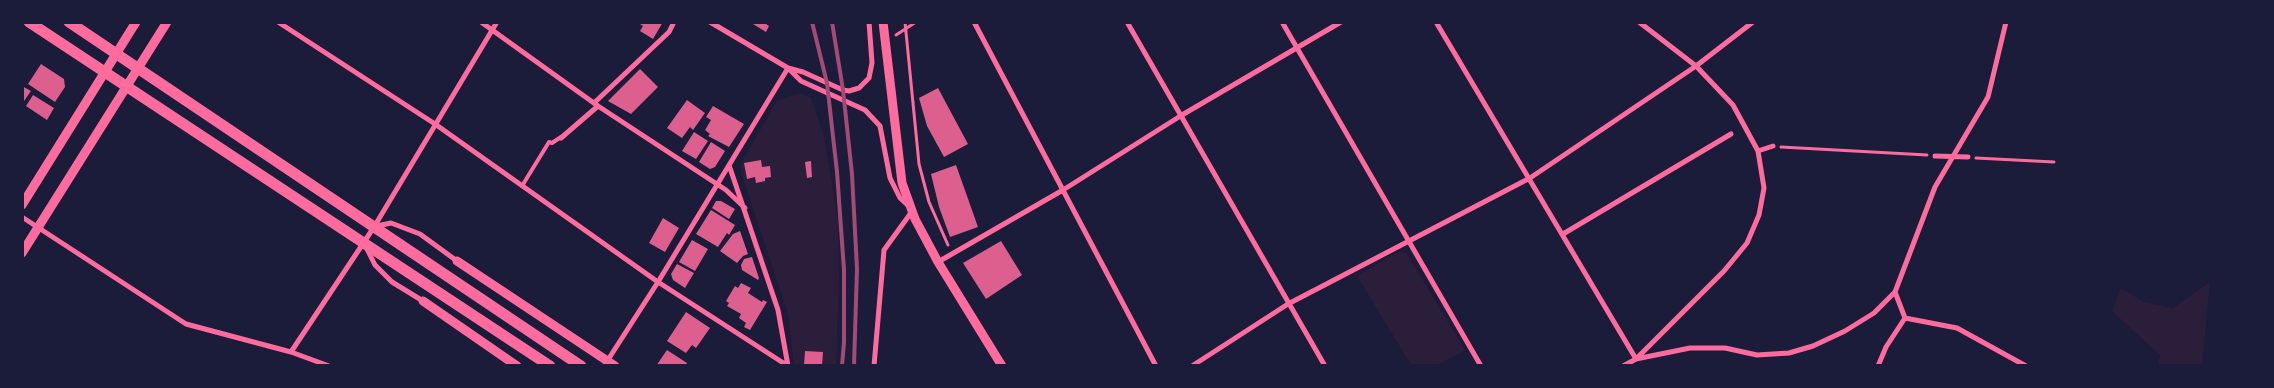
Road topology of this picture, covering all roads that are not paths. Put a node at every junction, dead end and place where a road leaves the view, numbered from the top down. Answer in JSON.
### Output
{"nodes":[{"id":1,"x":29,"y":22,"type":"edge"},
{"id":2,"x":69,"y":22,"type":"edge"},
{"id":3,"x":136,"y":22,"type":"edge"},
{"id":4,"x":167,"y":22,"type":"edge"},
{"id":5,"x":278,"y":22,"type":"edge"},
{"id":6,"x":481,"y":22,"type":"edge"},
{"id":7,"x":497,"y":22,"type":"edge"},
{"id":8,"x":674,"y":22,"type":"edge"},
{"id":9,"x":710,"y":22,"type":"edge"},
{"id":10,"x":869,"y":22,"type":"edge"},
{"id":11,"x":883,"y":22,"type":"edge"},
{"id":12,"x":974,"y":22,"type":"edge"},
{"id":13,"x":1127,"y":22,"type":"edge"},
{"id":14,"x":1282,"y":22,"type":"edge"},
{"id":15,"x":1341,"y":22,"type":"edge"},
{"id":16,"x":1436,"y":22,"type":"edge"},
{"id":17,"x":1639,"y":22,"type":"edge"},
{"id":18,"x":1753,"y":22,"type":"edge"},
{"id":19,"x":2006,"y":22,"type":"edge"},
{"id":20,"x":719,"y":25,"type":"edge"},
{"id":21,"x":492,"y":30,"type":"junction"},
{"id":22,"x":1297,"y":48,"type":"junction"},
{"id":23,"x":115,"y":55,"type":"junction"},
{"id":24,"x":1696,"y":66,"type":"junction"},
{"id":25,"x":788,"y":68,"type":"junction"},
{"id":26,"x":138,"y":70,"type":"junction"},
{"id":27,"x":105,"y":72,"type":"junction"},
{"id":28,"x":127,"y":87,"type":"junction"},
{"id":29,"x":596,"y":105,"type":"junction"},
{"id":30,"x":1182,"y":115,"type":"junction"},
{"id":31,"x":435,"y":124,"type":"junction"},
{"id":32,"x":1731,"y":134,"type":"dead end"},
{"id":33,"x":561,"y":138,"type":"joint"},
{"id":34,"x":1773,"y":146,"type":"road end"},
{"id":35,"x":1758,"y":151,"type":"junction"},
{"id":36,"x":1935,"y":156,"type":"road end"},
{"id":37,"x":1954,"y":157,"type":"junction"},
{"id":38,"x":1968,"y":157,"type":"road end"},
{"id":39,"x":729,"y":165,"type":"junction"},
{"id":40,"x":1530,"y":178,"type":"junction"},
{"id":41,"x":717,"y":184,"type":"junction"},
{"id":42,"x":522,"y":186,"type":"junction"},
{"id":43,"x":1063,"y":190,"type":"junction"},
{"id":44,"x":22,"y":205,"type":"edge"},
{"id":45,"x":745,"y":208,"type":"junction"},
{"id":46,"x":913,"y":210,"type":"junction"},
{"id":47,"x":22,"y":217,"type":"edge"},
{"id":48,"x":39,"y":227,"type":"junction"},
{"id":49,"x":374,"y":227,"type":"junction"},
{"id":50,"x":1563,"y":234,"type":"junction"},
{"id":51,"x":364,"y":242,"type":"junction"},
{"id":52,"x":1407,"y":242,"type":"junction"},
{"id":53,"x":22,"y":253,"type":"edge"},
{"id":54,"x":457,"y":261,"type":"joint"},
{"id":55,"x":938,"y":262,"type":"junction"},
{"id":56,"x":658,"y":282,"type":"junction"},
{"id":57,"x":1895,"y":292,"type":"junction"},
{"id":58,"x":423,"y":301,"type":"joint"},
{"id":59,"x":1288,"y":304,"type":"junction"},
{"id":60,"x":1905,"y":318,"type":"junction"},
{"id":61,"x":291,"y":352,"type":"junction"},
{"id":62,"x":1636,"y":359,"type":"junction"},
{"id":63,"x":316,"y":361,"type":"junction"},
{"id":64,"x":609,"y":364,"type":"edge"},
{"id":65,"x":311,"y":366,"type":"edge"},
{"id":66,"x":329,"y":366,"type":"edge"},
{"id":67,"x":517,"y":366,"type":"edge"},
{"id":68,"x":550,"y":366,"type":"edge"},
{"id":69,"x":581,"y":366,"type":"edge"},
{"id":70,"x":788,"y":366,"type":"edge"},
{"id":71,"x":874,"y":366,"type":"edge"},
{"id":72,"x":1002,"y":366,"type":"edge"},
{"id":73,"x":1156,"y":366,"type":"edge"},
{"id":74,"x":1192,"y":366,"type":"edge"},
{"id":75,"x":1326,"y":366,"type":"edge"},
{"id":76,"x":1481,"y":366,"type":"edge"},
{"id":77,"x":1622,"y":366,"type":"edge"},
{"id":78,"x":1878,"y":366,"type":"edge"},
{"id":79,"x":2026,"y":366,"type":"edge"}],
"edges":[{"from":1,"to":27,"type":"highway"},
{"from":2,"to":23,"type":"highway"},
{"from":3,"to":23,"type":"street"},
{"from":4,"to":26,"type":"street"},
{"from":5,"to":31,"type":"street"},
{"from":6,"to":21,"type":"street"},
{"from":7,"to":21,"type":"street"},
{"from":8,"to":29,"type":"street"},
{"from":9,"to":20,"type":"street"},
{"from":10,"to":25,"type":"street"},
{"from":11,"to":46,"type":"street"},
{"from":12,"to":43,"type":"street"},
{"from":13,"to":30,"type":"street"},
{"from":14,"to":22,"type":"street"},
{"from":15,"to":22,"type":"street"},
{"from":16,"to":40,"type":"street"},
{"from":17,"to":24,"type":"street"},
{"from":18,"to":24,"type":"street"},
{"from":19,"to":37,"type":"street"},
{"from":20,"to":25,"type":"street"},
{"from":21,"to":29,"type":"street"},
{"from":21,"to":31,"type":"street"},
{"from":22,"to":30,"type":"street"},
{"from":22,"to":52,"type":"street"},
{"from":23,"to":26,"type":"highway"},
{"from":23,"to":27,"type":"street"},
{"from":24,"to":35,"type":"street"},
{"from":24,"to":40,"type":"street"},
{"from":25,"to":39,"type":"street"},
{"from":25,"to":46,"type":"street"},
{"from":26,"to":28,"type":"street"},
{"from":26,"to":49,"type":"highway"},
{"from":27,"to":28,"type":"highway"},
{"from":27,"to":44,"type":"street"},
{"from":28,"to":48,"type":"street"},
{"from":28,"to":51,"type":"highway"},
{"from":29,"to":33,"type":"street"},
{"from":29,"to":41,"type":"street"},
{"from":30,"to":43,"type":"street"},
{"from":30,"to":59,"type":"street"},
{"from":31,"to":42,"type":"street"},
{"from":31,"to":49,"type":"street"},
{"from":32,"to":50,"type":"street"},
{"from":33,"to":42,"type":"lane"},
{"from":34,"to":35,"type":"street"},
{"from":35,"to":62,"type":"street"},
{"from":36,"to":37,"type":"street"},
{"from":37,"to":38,"type":"street"},
{"from":37,"to":57,"type":"street"},
{"from":39,"to":41,"type":"street"},
{"from":39,"to":45,"type":"street"},
{"from":40,"to":50,"type":"street"},
{"from":40,"to":52,"type":"street"},
{"from":41,"to":45,"type":"street"},
{"from":41,"to":56,"type":"street"},
{"from":42,"to":56,"type":"street"},
{"from":43,"to":55,"type":"street"},
{"from":43,"to":73,"type":"street"},
{"from":45,"to":70,"type":"street"},
{"from":46,"to":55,"type":"street"},
{"from":46,"to":71,"type":"street"},
{"from":47,"to":48,"type":"street"},
{"from":48,"to":53,"type":"street"},
{"from":48,"to":61,"type":"street"},
{"from":49,"to":51,"type":"street"},
{"from":49,"to":54,"type":"street"},
{"from":49,"to":69,"type":"highway"},
{"from":50,"to":62,"type":"street"},
{"from":51,"to":58,"type":"street"},
{"from":51,"to":61,"type":"street"},
{"from":51,"to":68,"type":"highway"},
{"from":52,"to":59,"type":"street"},
{"from":52,"to":76,"type":"street"},
{"from":54,"to":64,"type":"street"},
{"from":55,"to":72,"type":"street"},
{"from":56,"to":64,"type":"street"},
{"from":56,"to":70,"type":"street"},
{"from":57,"to":60,"type":"street"},
{"from":57,"to":62,"type":"street"},
{"from":58,"to":67,"type":"street"},
{"from":59,"to":74,"type":"street"},
{"from":59,"to":75,"type":"street"},
{"from":60,"to":78,"type":"street"},
{"from":60,"to":79,"type":"street"},
{"from":61,"to":63,"type":"street"},
{"from":62,"to":77,"type":"street"},
{"from":63,"to":65,"type":"lane"},
{"from":63,"to":66,"type":"street"}]}
